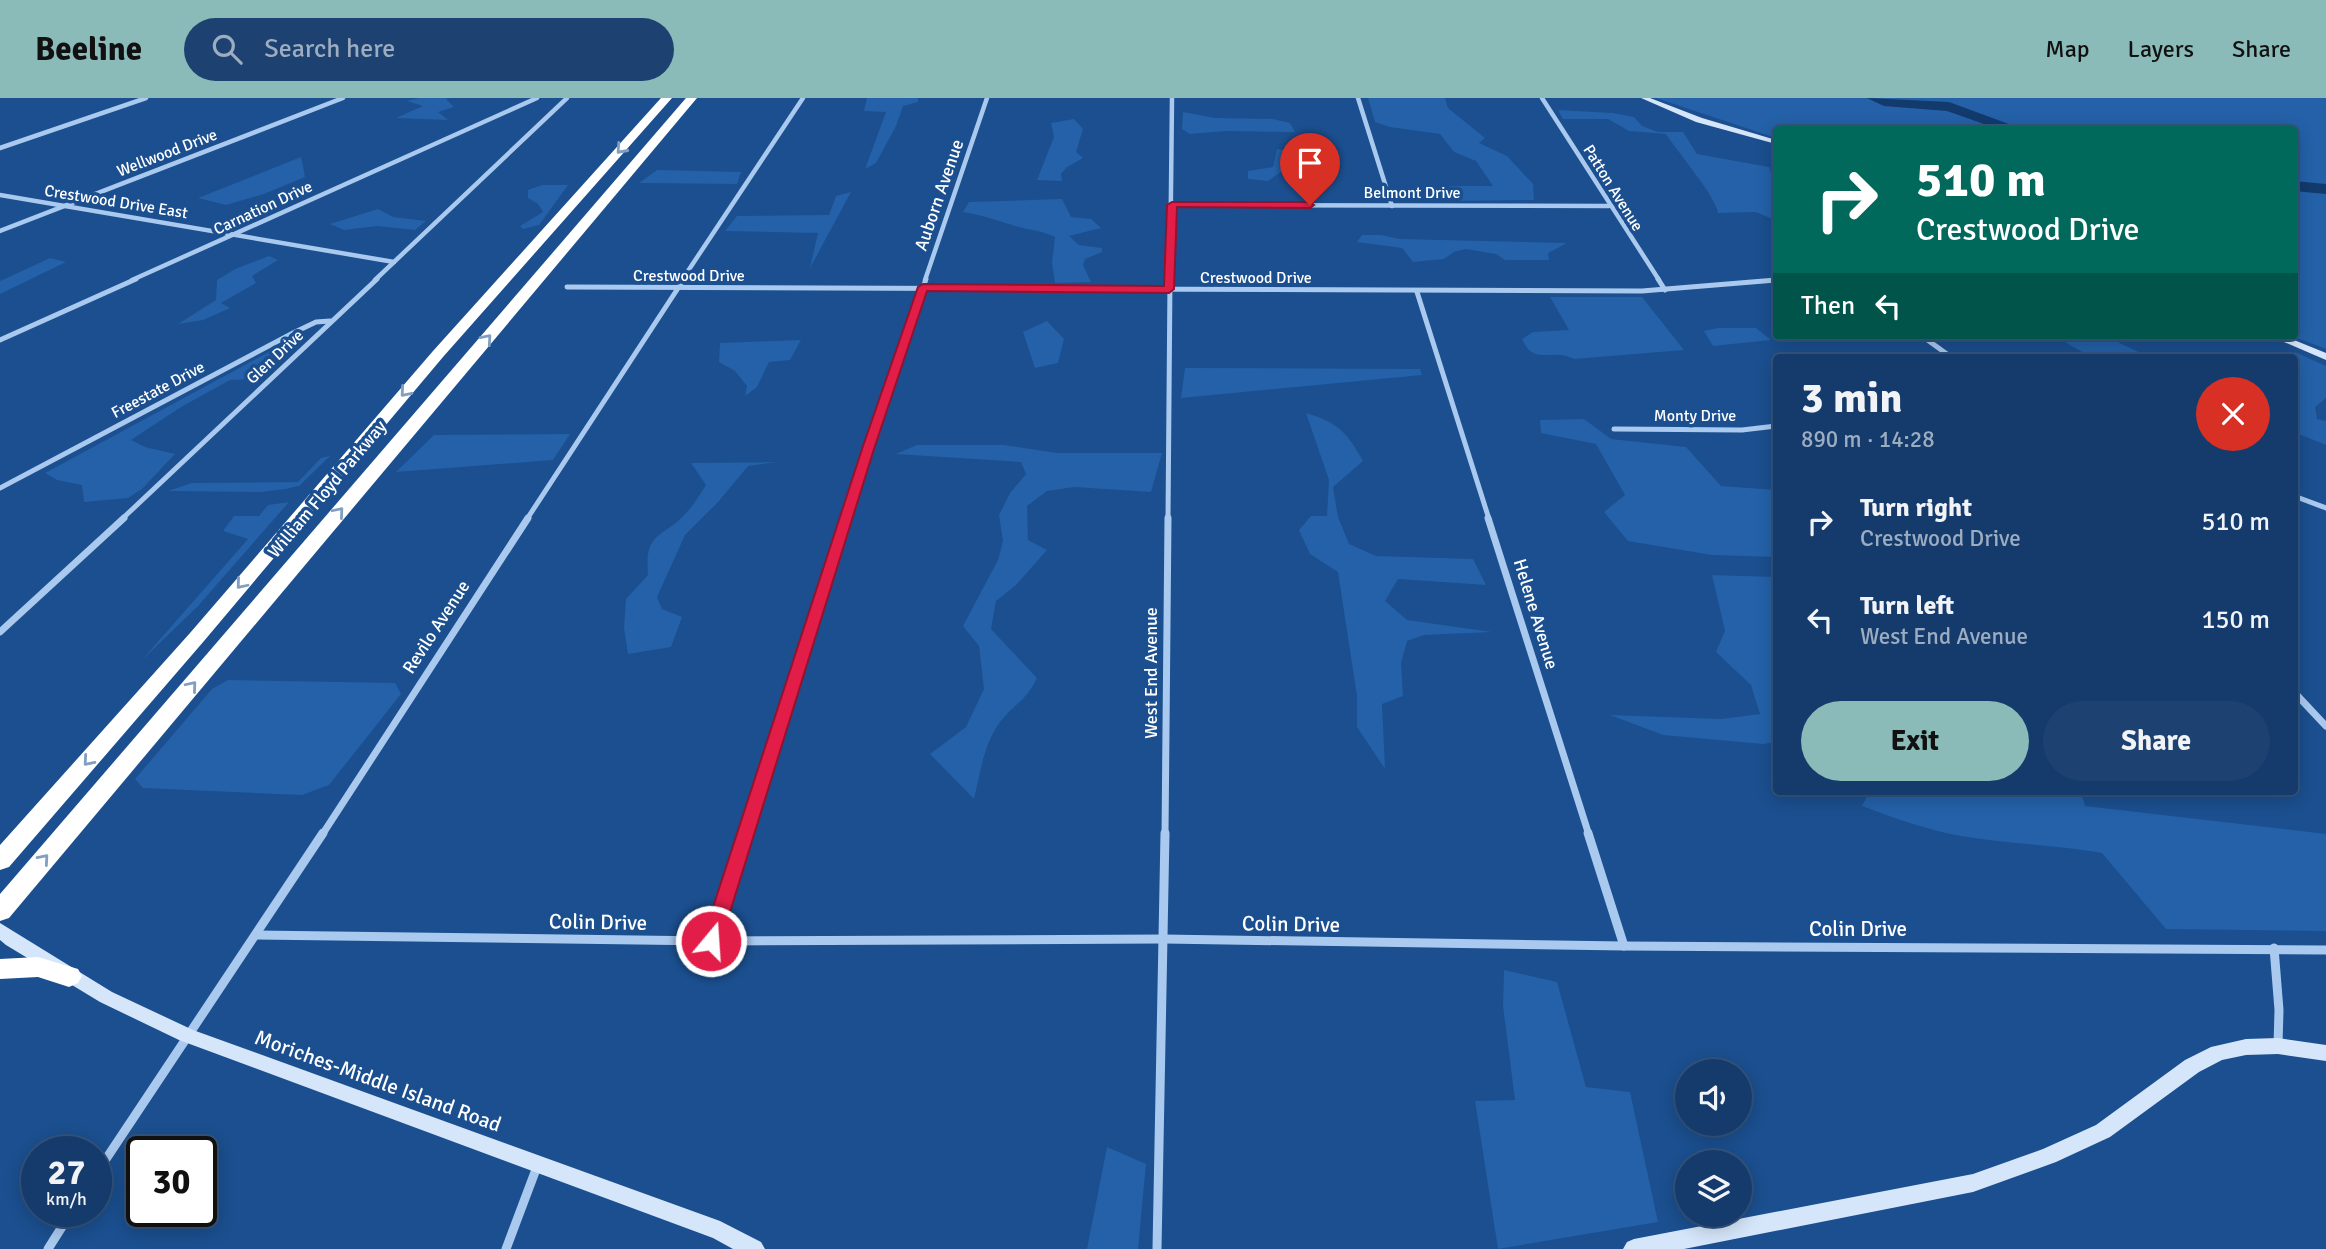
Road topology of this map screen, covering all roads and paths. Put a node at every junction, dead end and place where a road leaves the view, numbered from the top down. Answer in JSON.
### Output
{"nodes":[{"id":1,"x":146,"y":98,"type":"edge"},
{"id":2,"x":343,"y":98,"type":"edge"},
{"id":3,"x":537,"y":98,"type":"edge"},
{"id":4,"x":567,"y":98,"type":"edge"},
{"id":5,"x":667,"y":98,"type":"edge"},
{"id":6,"x":692,"y":98,"type":"edge"},
{"id":7,"x":803,"y":98,"type":"edge"},
{"id":8,"x":987,"y":98,"type":"edge"},
{"id":9,"x":1172,"y":98,"type":"edge"},
{"id":10,"x":1358,"y":98,"type":"edge"},
{"id":11,"x":1542,"y":98,"type":"edge"},
{"id":12,"x":1644,"y":98,"type":"edge"},
{"id":13,"x":1773,"y":141,"type":"edge"},
{"id":14,"x":0,"y":148,"type":"edge"},
{"id":15,"x":0,"y":195,"type":"edge"},
{"id":16,"x":1172,"y":205,"type":"junction"},
{"id":17,"x":65,"y":206,"type":"junction"},
{"id":18,"x":1392,"y":206,"type":"junction"},
{"id":19,"x":1609,"y":206,"type":"junction"},
{"id":20,"x":0,"y":232,"type":"edge"},
{"id":21,"x":236,"y":234,"type":"junction"},
{"id":22,"x":394,"y":262,"type":"junction"},
{"id":23,"x":1773,"y":280,"type":"edge"},
{"id":24,"x":567,"y":287,"type":"dead end"},
{"id":25,"x":923,"y":287,"type":"junction"},
{"id":26,"x":675,"y":289,"type":"junction"},
{"id":27,"x":1169,"y":289,"type":"junction"},
{"id":28,"x":1665,"y":290,"type":"junction"},
{"id":29,"x":1417,"y":292,"type":"junction"},
{"id":30,"x":330,"y":321,"type":"junction"},
{"id":31,"x":0,"y":340,"type":"edge"},
{"id":32,"x":1928,"y":340,"type":"edge"},
{"id":33,"x":2285,"y":340,"type":"edge"},
{"id":34,"x":1947,"y":354,"type":"edge"},
{"id":35,"x":2326,"y":357,"type":"edge"},
{"id":36,"x":1773,"y":426,"type":"edge"},
{"id":37,"x":1614,"y":429,"type":"dead end"},
{"id":38,"x":0,"y":488,"type":"edge"},
{"id":39,"x":2298,"y":498,"type":"edge"},
{"id":40,"x":2326,"y":508,"type":"edge"},
{"id":41,"x":0,"y":632,"type":"edge"},
{"id":42,"x":2298,"y":696,"type":"edge"},
{"id":43,"x":2326,"y":726,"type":"edge"},
{"id":44,"x":50,"y":805,"type":"junction"},
{"id":45,"x":0,"y":845,"type":"edge"},
{"id":46,"x":0,"y":861,"type":"edge"},
{"id":47,"x":0,"y":911,"type":"edge"},
{"id":48,"x":0,"y":930,"type":"edge"},
{"id":49,"x":256,"y":935,"type":"junction"},
{"id":50,"x":1164,"y":939,"type":"junction"},
{"id":51,"x":711,"y":941,"type":"junction"},
{"id":52,"x":1624,"y":946,"type":"junction"},
{"id":53,"x":2274,"y":948,"type":"junction"},
{"id":54,"x":2326,"y":950,"type":"edge"},
{"id":55,"x":0,"y":970,"type":"edge"},
{"id":56,"x":69,"y":976,"type":"junction"},
{"id":57,"x":186,"y":1035,"type":"junction"},
{"id":58,"x":2278,"y":1046,"type":"junction"},
{"id":59,"x":2326,"y":1053,"type":"edge"},
{"id":60,"x":112,"y":1149,"type":"edge"},
{"id":61,"x":538,"y":1163,"type":"junction"},
{"id":62,"x":62,"y":1227,"type":"edge"},
{"id":63,"x":48,"y":1249,"type":"edge"},
{"id":64,"x":506,"y":1249,"type":"edge"},
{"id":65,"x":754,"y":1249,"type":"edge"},
{"id":66,"x":1157,"y":1249,"type":"edge"},
{"id":67,"x":1634,"y":1249,"type":"edge"}],
"edges":[{"from":1,"to":14,"type":"street"},
{"from":2,"to":17,"type":"street","name":"Wellwood Drive"},
{"from":3,"to":21,"type":"street","name":"Carnation Drive"},
{"from":4,"to":22,"type":"street","name":"Glen Drive"},
{"from":5,"to":44,"type":"highway","name":"William Floyd Parkway","one_way":true},
{"from":47,"to":6,"type":"highway","name":"William Floyd Parkway","one_way":true},
{"from":7,"to":26,"type":"street","name":"Revilo Avenue"},
{"from":8,"to":25,"type":"street","name":"Auborn Avenue"},
{"from":9,"to":16,"type":"street","name":"West End Avenue"},
{"from":10,"to":18,"type":"street"},
{"from":11,"to":19,"type":"street","name":"Patton Avenue"},
{"from":12,"to":13,"type":"main road"},
{"from":15,"to":17,"type":"street","name":"Crestwood Drive East"},
{"from":16,"to":18,"type":"street","name":"Belmont Drive"},
{"from":16,"to":27,"type":"street","name":"West End Avenue"},
{"from":17,"to":20,"type":"street","name":"Wellwood Drive"},
{"from":17,"to":21,"type":"street","name":"Crestwood Drive East"},
{"from":18,"to":19,"type":"street","name":"Belmont Drive"},
{"from":19,"to":28,"type":"street","name":"Patton Avenue"},
{"from":21,"to":22,"type":"street","name":"Crestwood Drive East"},
{"from":21,"to":31,"type":"street","name":"Carnation Drive"},
{"from":22,"to":30,"type":"street","name":"Glen Drive"},
{"from":23,"to":28,"type":"street","name":"Crestwood Drive"},
{"from":24,"to":26,"type":"street","name":"Crestwood Drive"},
{"from":25,"to":26,"type":"street","name":"Crestwood Drive"},
{"from":25,"to":27,"type":"street","name":"Crestwood Drive"},
{"from":25,"to":51,"type":"street","name":"Auborn Avenue"},
{"from":26,"to":49,"type":"street","name":"Revilo Avenue"},
{"from":27,"to":29,"type":"street","name":"Crestwood Drive"},
{"from":27,"to":50,"type":"street","name":"West End Avenue"},
{"from":28,"to":29,"type":"street","name":"Crestwood Drive"},
{"from":29,"to":52,"type":"street","name":"Helene Avenue"},
{"from":30,"to":38,"type":"street","name":"Freestate Drive"},
{"from":30,"to":41,"type":"street","name":"Glen Drive"},
{"from":32,"to":34,"type":"street"},
{"from":33,"to":35,"type":"main road"},
{"from":36,"to":37,"type":"street","name":"Monty Drive"},
{"from":39,"to":40,"type":"street"},
{"from":42,"to":43,"type":"street"},
{"from":44,"to":45,"type":"highway"},
{"from":44,"to":46,"type":"highway","name":"William Floyd Parkway"},
{"from":48,"to":56,"type":"main road","name":"Moriches-Middle Island Road"},
{"from":49,"to":51,"type":"street","name":"Colin Drive"},
{"from":49,"to":57,"type":"street","name":"Revilo Avenue"},
{"from":50,"to":51,"type":"street","name":"Colin Drive"},
{"from":50,"to":52,"type":"street","name":"Colin Drive"},
{"from":50,"to":66,"type":"street","name":"West End Avenue"},
{"from":52,"to":53,"type":"street","name":"Colin Drive"},
{"from":53,"to":54,"type":"street","name":"Colin Drive"},
{"from":53,"to":58,"type":"street"},
{"from":55,"to":56,"type":"highway"},
{"from":56,"to":57,"type":"main road","name":"Moriches-Middle Island Road"},
{"from":57,"to":60,"type":"street","name":"Revilo Avenue"},
{"from":57,"to":61,"type":"main road","name":"Moriches-Middle Island Road"},
{"from":58,"to":59,"type":"main road"},
{"from":58,"to":67,"type":"main road"},
{"from":61,"to":64,"type":"street"},
{"from":61,"to":65,"type":"main road","name":"Moriches-Middle Island Road"},
{"from":62,"to":63,"type":"street"}]}
